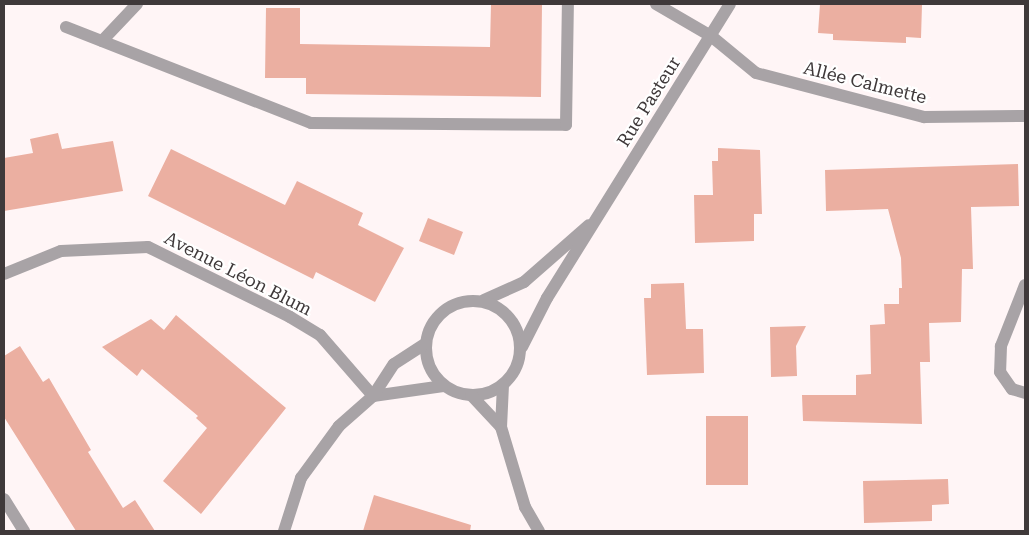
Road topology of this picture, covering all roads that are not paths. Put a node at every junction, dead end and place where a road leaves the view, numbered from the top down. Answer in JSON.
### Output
{"nodes":[{"id":1,"x":137,"y":4,"type":"edge"},
{"id":2,"x":568,"y":4,"type":"edge"},
{"id":3,"x":656,"y":4,"type":"edge"},
{"id":4,"x":730,"y":4,"type":"edge"},
{"id":5,"x":66,"y":27,"type":"dead end"},
{"id":6,"x":711,"y":36,"type":"junction"},
{"id":7,"x":102,"y":41,"type":"junction"},
{"id":8,"x":1025,"y":116,"type":"edge"},
{"id":9,"x":596,"y":218,"type":"junction"},
{"id":10,"x":4,"y":274,"type":"edge"},
{"id":11,"x":1025,"y":285,"type":"edge"},
{"id":12,"x":484,"y":300,"type":"junction"},
{"id":13,"x":425,"y":344,"type":"junction"},
{"id":14,"x":522,"y":347,"type":"junction"},
{"id":15,"x":503,"y":385,"type":"junction"},
{"id":16,"x":443,"y":386,"type":"junction"},
{"id":17,"x":1025,"y":393,"type":"edge"},
{"id":18,"x":471,"y":395,"type":"junction"},
{"id":19,"x":373,"y":396,"type":"junction"},
{"id":20,"x":501,"y":427,"type":"junction"},
{"id":21,"x":4,"y":499,"type":"edge"},
{"id":22,"x":24,"y":531,"type":"edge"},
{"id":23,"x":284,"y":531,"type":"edge"},
{"id":24,"x":538,"y":531,"type":"edge"}],
"edges":[{"from":1,"to":7,"type":"street"},
{"from":2,"to":7,"type":"street"},
{"from":3,"to":6,"type":"street","name":"Allée Calmette"},
{"from":4,"to":6,"type":"street","name":"Rue Pasteur"},
{"from":5,"to":7,"type":"street"},
{"from":6,"to":8,"type":"street","name":"Allée Calmette"},
{"from":6,"to":9,"type":"street","name":"Rue Pasteur"},
{"from":9,"to":12,"type":"street","name":"Rue Pasteur"},
{"from":9,"to":14,"type":"street","name":"Rue Pasteur"},
{"from":10,"to":19,"type":"street","name":"Avenue Léon Blum"},
{"from":11,"to":17,"type":"street"},
{"from":12,"to":13,"type":"street"},
{"from":12,"to":14,"type":"street"},
{"from":13,"to":16,"type":"street"},
{"from":13,"to":19,"type":"street"},
{"from":14,"to":15,"type":"street"},
{"from":15,"to":18,"type":"street"},
{"from":15,"to":20,"type":"street"},
{"from":16,"to":18,"type":"street"},
{"from":16,"to":19,"type":"street"},
{"from":18,"to":20,"type":"street"},
{"from":19,"to":23,"type":"street"},
{"from":20,"to":24,"type":"street"},
{"from":21,"to":22,"type":"street"}]}
